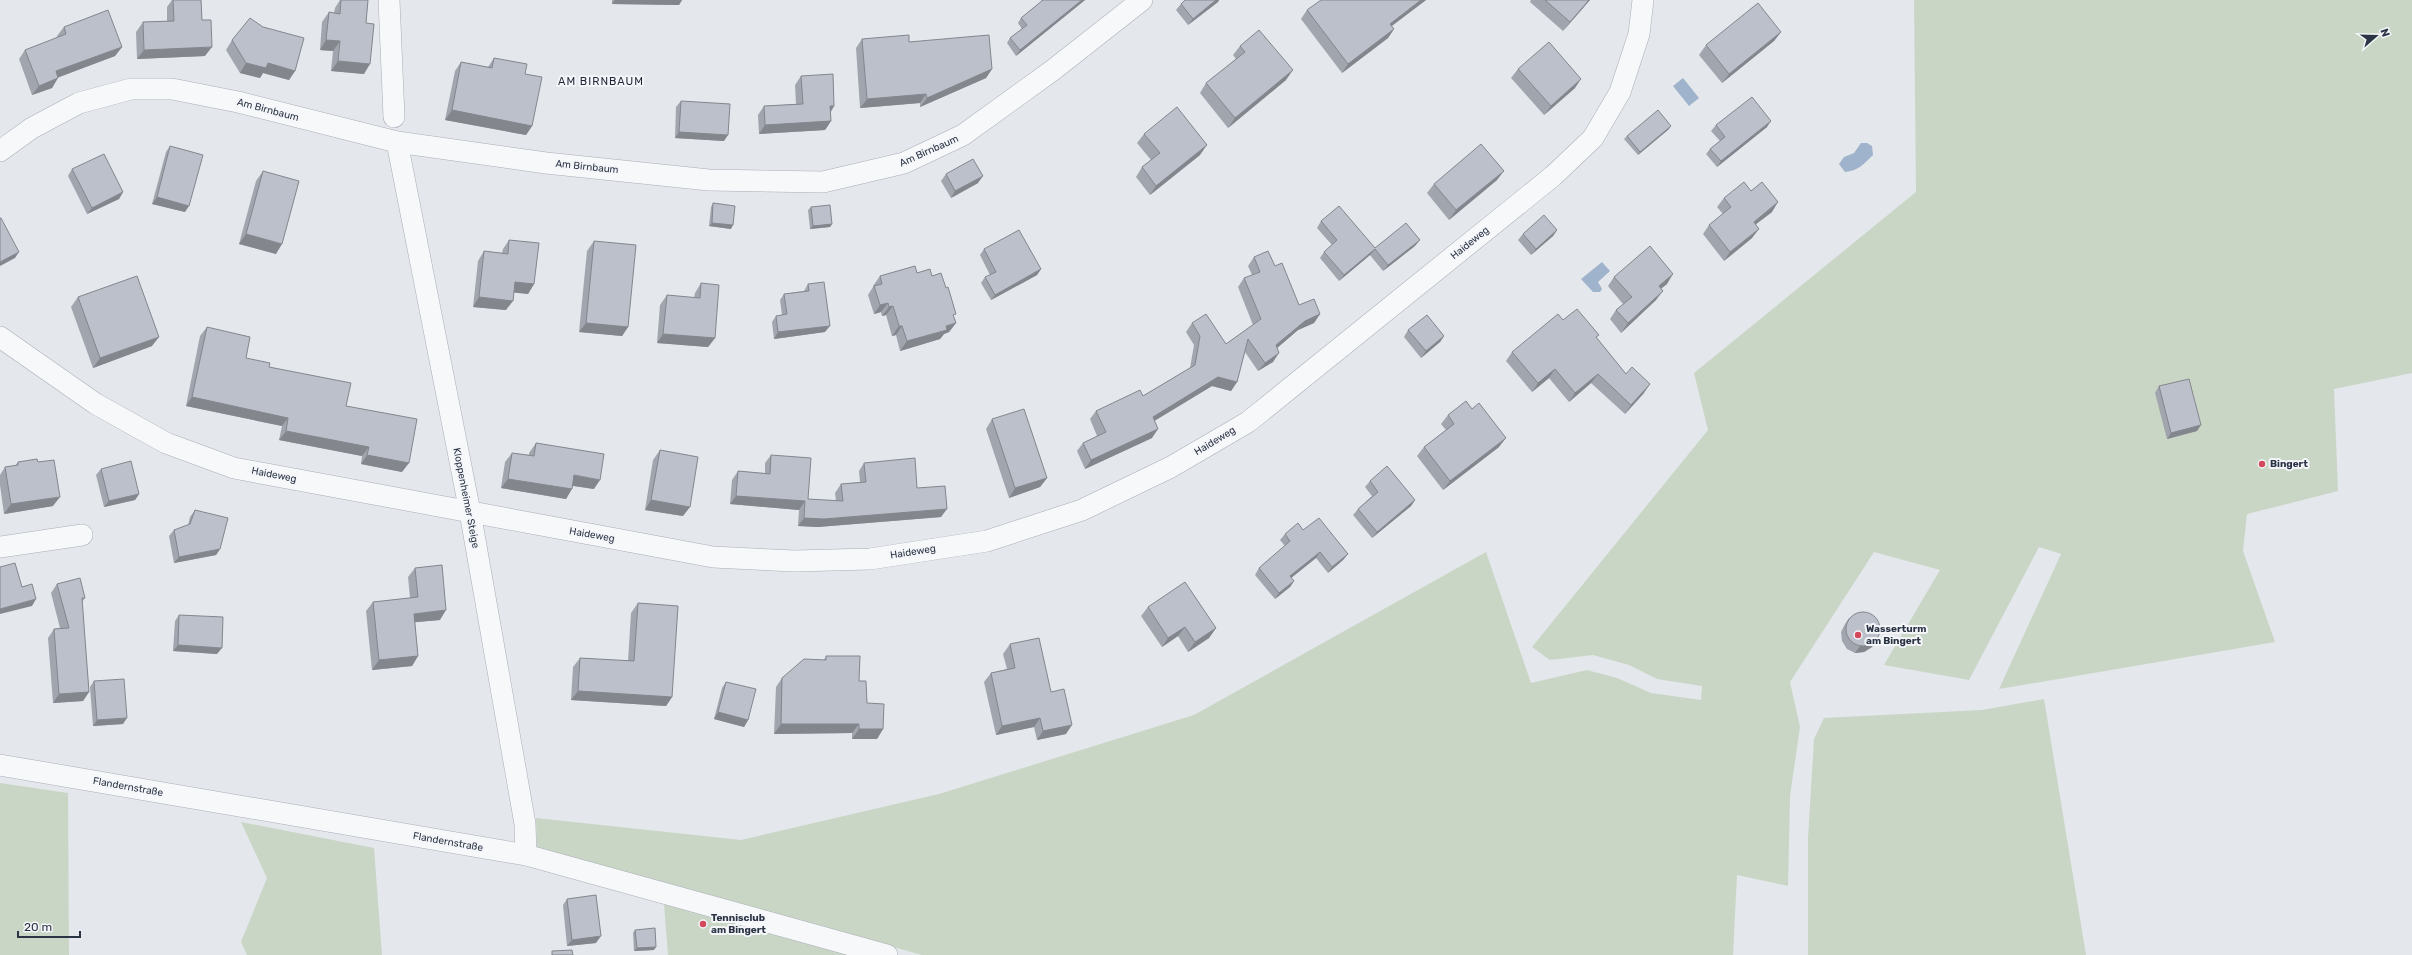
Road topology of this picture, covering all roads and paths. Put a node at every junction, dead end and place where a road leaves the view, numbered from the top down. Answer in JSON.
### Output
{"nodes":[{"id":1,"x":389,"y":0,"type":"edge"},
{"id":2,"x":1142,"y":0,"type":"edge"},
{"id":3,"x":1643,"y":0,"type":"edge"},
{"id":4,"x":394,"y":117,"type":"dead end"},
{"id":5,"x":398,"y":142,"type":"junction"},
{"id":6,"x":0,"y":150,"type":"edge"},
{"id":7,"x":0,"y":337,"type":"edge"},
{"id":8,"x":470,"y":512,"type":"junction"},
{"id":9,"x":82,"y":535,"type":"dead end"},
{"id":10,"x":0,"y":547,"type":"edge"},
{"id":11,"x":0,"y":765,"type":"edge"},
{"id":12,"x":526,"y":855,"type":"junction"},
{"id":13,"x":887,"y":955,"type":"edge"}],
"edges":[{"from":1,"to":4,"type":"street"},
{"from":2,"to":5,"type":"street","name":"Am Birnbaum"},
{"from":3,"to":8,"type":"street","name":"Haideweg"},
{"from":5,"to":6,"type":"street","name":"Am Birnbaum"},
{"from":5,"to":8,"type":"street","name":"Kloppenheimer Steige"},
{"from":7,"to":8,"type":"street","name":"Haideweg"},
{"from":8,"to":12,"type":"street","name":"Kloppenheimer Steige"},
{"from":9,"to":10,"type":"street"},
{"from":11,"to":12,"type":"street","name":"Flandernstraße"},
{"from":12,"to":13,"type":"street","name":"Flandernstraße"}]}
